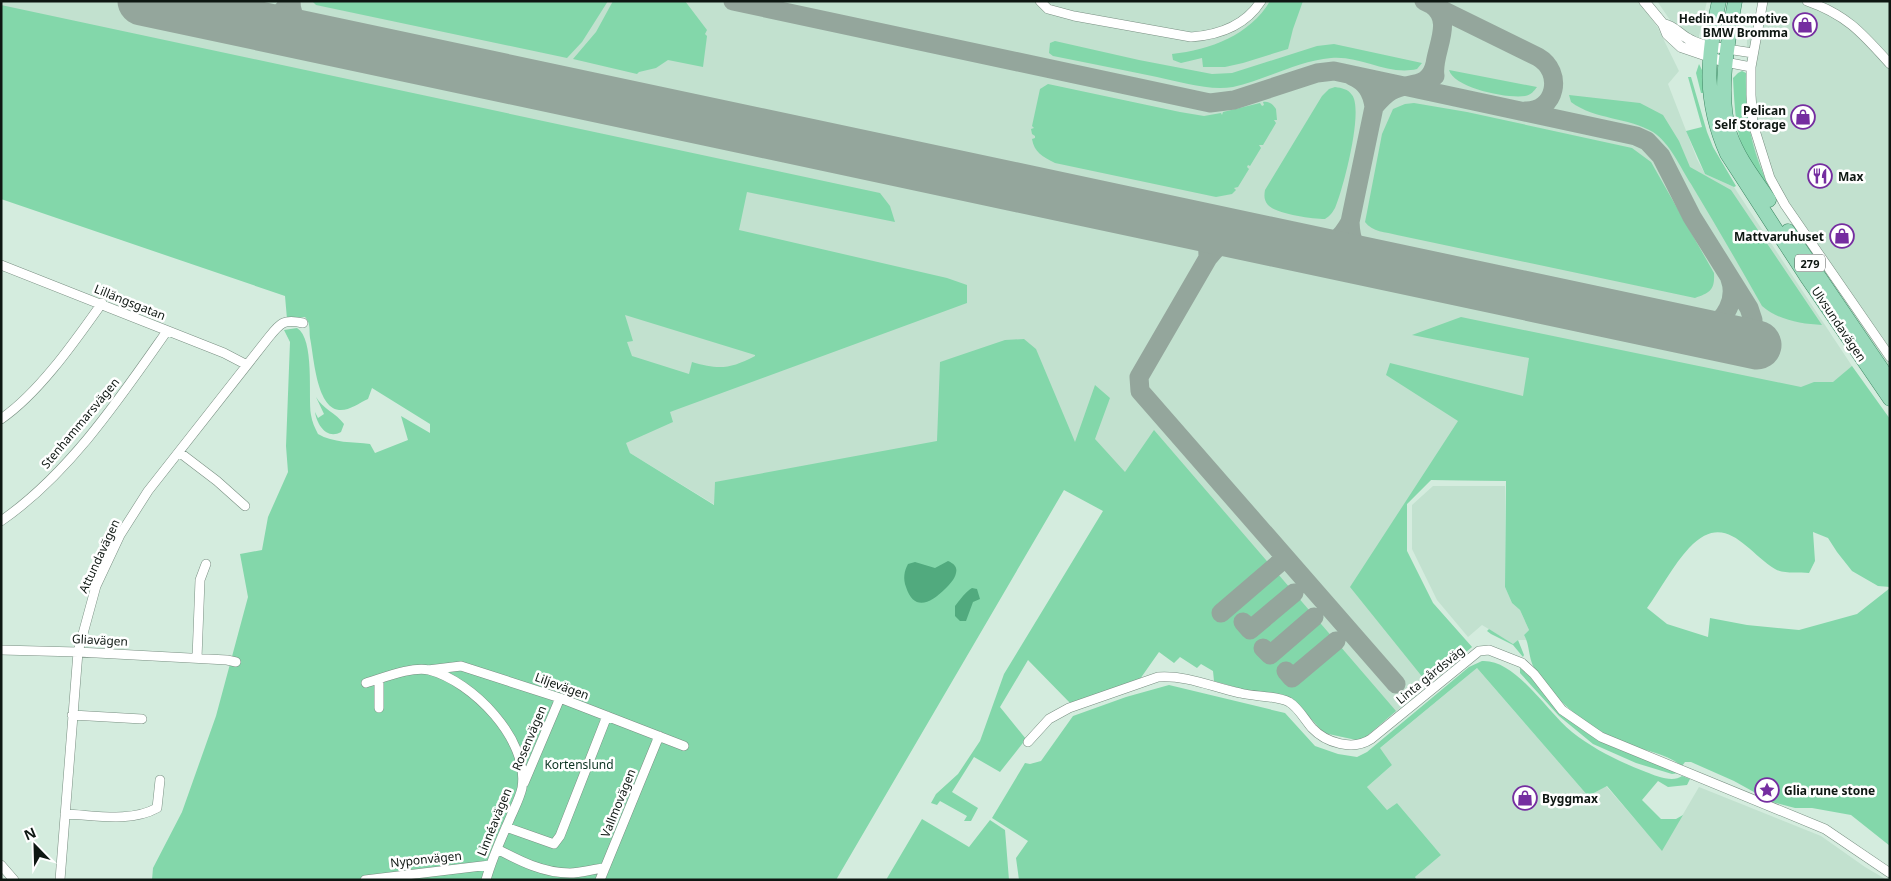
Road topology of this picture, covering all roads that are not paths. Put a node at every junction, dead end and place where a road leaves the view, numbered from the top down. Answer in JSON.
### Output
{"nodes":[{"id":1,"x":1040,"y":1,"type":"edge"},
{"id":2,"x":1261,"y":1,"type":"edge"},
{"id":3,"x":1644,"y":1,"type":"edge"},
{"id":4,"x":1720,"y":1,"type":"edge"},
{"id":5,"x":1735,"y":1,"type":"edge"},
{"id":6,"x":1763,"y":1,"type":"edge"},
{"id":7,"x":1807,"y":1,"type":"edge"},
{"id":8,"x":1710,"y":52,"type":"junction"},
{"id":9,"x":1753,"y":53,"type":"junction"},
{"id":10,"x":1726,"y":56,"type":"junction"},
{"id":11,"x":1890,"y":64,"type":"edge"},
{"id":12,"x":1751,"y":67,"type":"junction"},
{"id":13,"x":1,"y":265,"type":"edge"},
{"id":14,"x":102,"y":303,"type":"junction"},
{"id":15,"x":303,"y":323,"type":"dead end"},
{"id":16,"x":167,"y":331,"type":"junction"},
{"id":17,"x":1890,"y":357,"type":"edge"},
{"id":18,"x":247,"y":365,"type":"junction"},
{"id":19,"x":1890,"y":382,"type":"edge"},
{"id":20,"x":1890,"y":399,"type":"edge"},
{"id":21,"x":1,"y":419,"type":"edge"},
{"id":22,"x":179,"y":452,"type":"junction"},
{"id":23,"x":245,"y":506,"type":"dead end"},
{"id":24,"x":1,"y":521,"type":"edge"},
{"id":25,"x":206,"y":564,"type":"dead end"},
{"id":26,"x":1,"y":650,"type":"edge"},
{"id":27,"x":78,"y":652,"type":"junction"},
{"id":28,"x":197,"y":658,"type":"junction"},
{"id":29,"x":236,"y":662,"type":"dead end"},
{"id":30,"x":428,"y":670,"type":"junction"},
{"id":31,"x":379,"y":679,"type":"junction"},
{"id":32,"x":366,"y":683,"type":"dead end"},
{"id":33,"x":560,"y":698,"type":"junction"},
{"id":34,"x":379,"y":708,"type":"dead end"},
{"id":35,"x":72,"y":715,"type":"junction"},
{"id":36,"x":607,"y":716,"type":"junction"},
{"id":37,"x":142,"y":718,"type":"dead end"},
{"id":38,"x":659,"y":736,"type":"junction"},
{"id":39,"x":1028,"y":742,"type":"dead end"},
{"id":40,"x":684,"y":746,"type":"dead end"},
{"id":41,"x":160,"y":780,"type":"dead end"},
{"id":42,"x":522,"y":788,"type":"junction"},
{"id":43,"x":65,"y":814,"type":"junction"},
{"id":44,"x":506,"y":827,"type":"junction"},
{"id":45,"x":497,"y":850,"type":"junction"},
{"id":46,"x":1,"y":865,"type":"edge"},
{"id":47,"x":490,"y":865,"type":"junction"},
{"id":48,"x":604,"y":868,"type":"junction"},
{"id":49,"x":1890,"y":873,"type":"edge"},
{"id":50,"x":434,"y":875,"type":"edge"},
{"id":51,"x":380,"y":878,"type":"edge"},
{"id":52,"x":14,"y":880,"type":"edge"},
{"id":53,"x":60,"y":880,"type":"edge"},
{"id":54,"x":365,"y":880,"type":"edge"},
{"id":55,"x":486,"y":880,"type":"edge"},
{"id":56,"x":600,"y":880,"type":"edge"}],
"edges":[{"from":1,"to":2,"type":"street"},
{"from":3,"to":8,"type":"street"},
{"from":4,"to":8,"type":"main road","name":"Ulvsundavägen","number":"279"},
{"from":5,"to":10,"type":"main road","name":"Ulvsundavägen","number":"279"},
{"from":6,"to":9,"type":"street","name":"Ulvsundavägen"},
{"from":7,"to":11,"type":"street"},
{"from":8,"to":10,"type":"street"},
{"from":8,"to":20,"type":"main road","name":"Ulvsundavägen","number":"279"},
{"from":9,"to":10,"type":"street"},
{"from":9,"to":12,"type":"street","name":"Ulvsundavägen"},
{"from":10,"to":12,"type":"street"},
{"from":10,"to":19,"type":"main road","name":"Ulvsundavägen","number":"279"},
{"from":12,"to":17,"type":"street","name":"Ulvsundavägen"},
{"from":13,"to":14,"type":"street","name":"Lillängsgatan"},
{"from":14,"to":16,"type":"street","name":"Lillängsgatan"},
{"from":14,"to":21,"type":"street"},
{"from":15,"to":18,"type":"street","name":"Attundavägen"},
{"from":16,"to":18,"type":"street","name":"Lillängsgatan"},
{"from":16,"to":24,"type":"street","name":"Stenhammarsvägen"},
{"from":18,"to":22,"type":"street","name":"Attundavägen"},
{"from":22,"to":23,"type":"street"},
{"from":22,"to":27,"type":"street","name":"Attundavägen"},
{"from":25,"to":28,"type":"street"},
{"from":26,"to":27,"type":"street","name":"Gliavägen"},
{"from":27,"to":28,"type":"street","name":"Gliavägen"},
{"from":27,"to":35,"type":"street","name":"Attundavägen"},
{"from":28,"to":29,"type":"street","name":"Gliavägen"},
{"from":30,"to":31,"type":"street","name":"Linnéavägen"},
{"from":30,"to":33,"type":"street","name":"Liljevägen"},
{"from":30,"to":42,"type":"street","name":"Linnéavägen"},
{"from":31,"to":32,"type":"street","name":"Linnéavägen"},
{"from":31,"to":34,"type":"street"},
{"from":33,"to":36,"type":"street","name":"Liljevägen"},
{"from":33,"to":42,"type":"street","name":"Rosenvägen"},
{"from":35,"to":37,"type":"street"},
{"from":35,"to":43,"type":"street","name":"Attundavägen"},
{"from":36,"to":38,"type":"street","name":"Liljevägen"},
{"from":36,"to":44,"type":"street"},
{"from":38,"to":40,"type":"street","name":"Liljevägen"},
{"from":38,"to":48,"type":"street","name":"Vallmovägen"},
{"from":39,"to":49,"type":"street","name":"Linta gårdsväg"},
{"from":41,"to":43,"type":"street"},
{"from":42,"to":44,"type":"street","name":"Linnéavägen"},
{"from":43,"to":53,"type":"street","name":"Attundavägen"},
{"from":44,"to":45,"type":"street","name":"Linnéavägen"},
{"from":45,"to":47,"type":"street","name":"Linnéavägen"},
{"from":45,"to":48,"type":"street"},
{"from":46,"to":52,"type":"street"},
{"from":47,"to":50,"type":"street","name":"Nyponvägen"},
{"from":47,"to":55,"type":"street","name":"Linnéavägen"},
{"from":48,"to":56,"type":"street","name":"Vallmovägen"},
{"from":50,"to":51,"type":"street","name":"Nyponvägen"},
{"from":51,"to":54,"type":"street","name":"Nyponvägen"}]}
